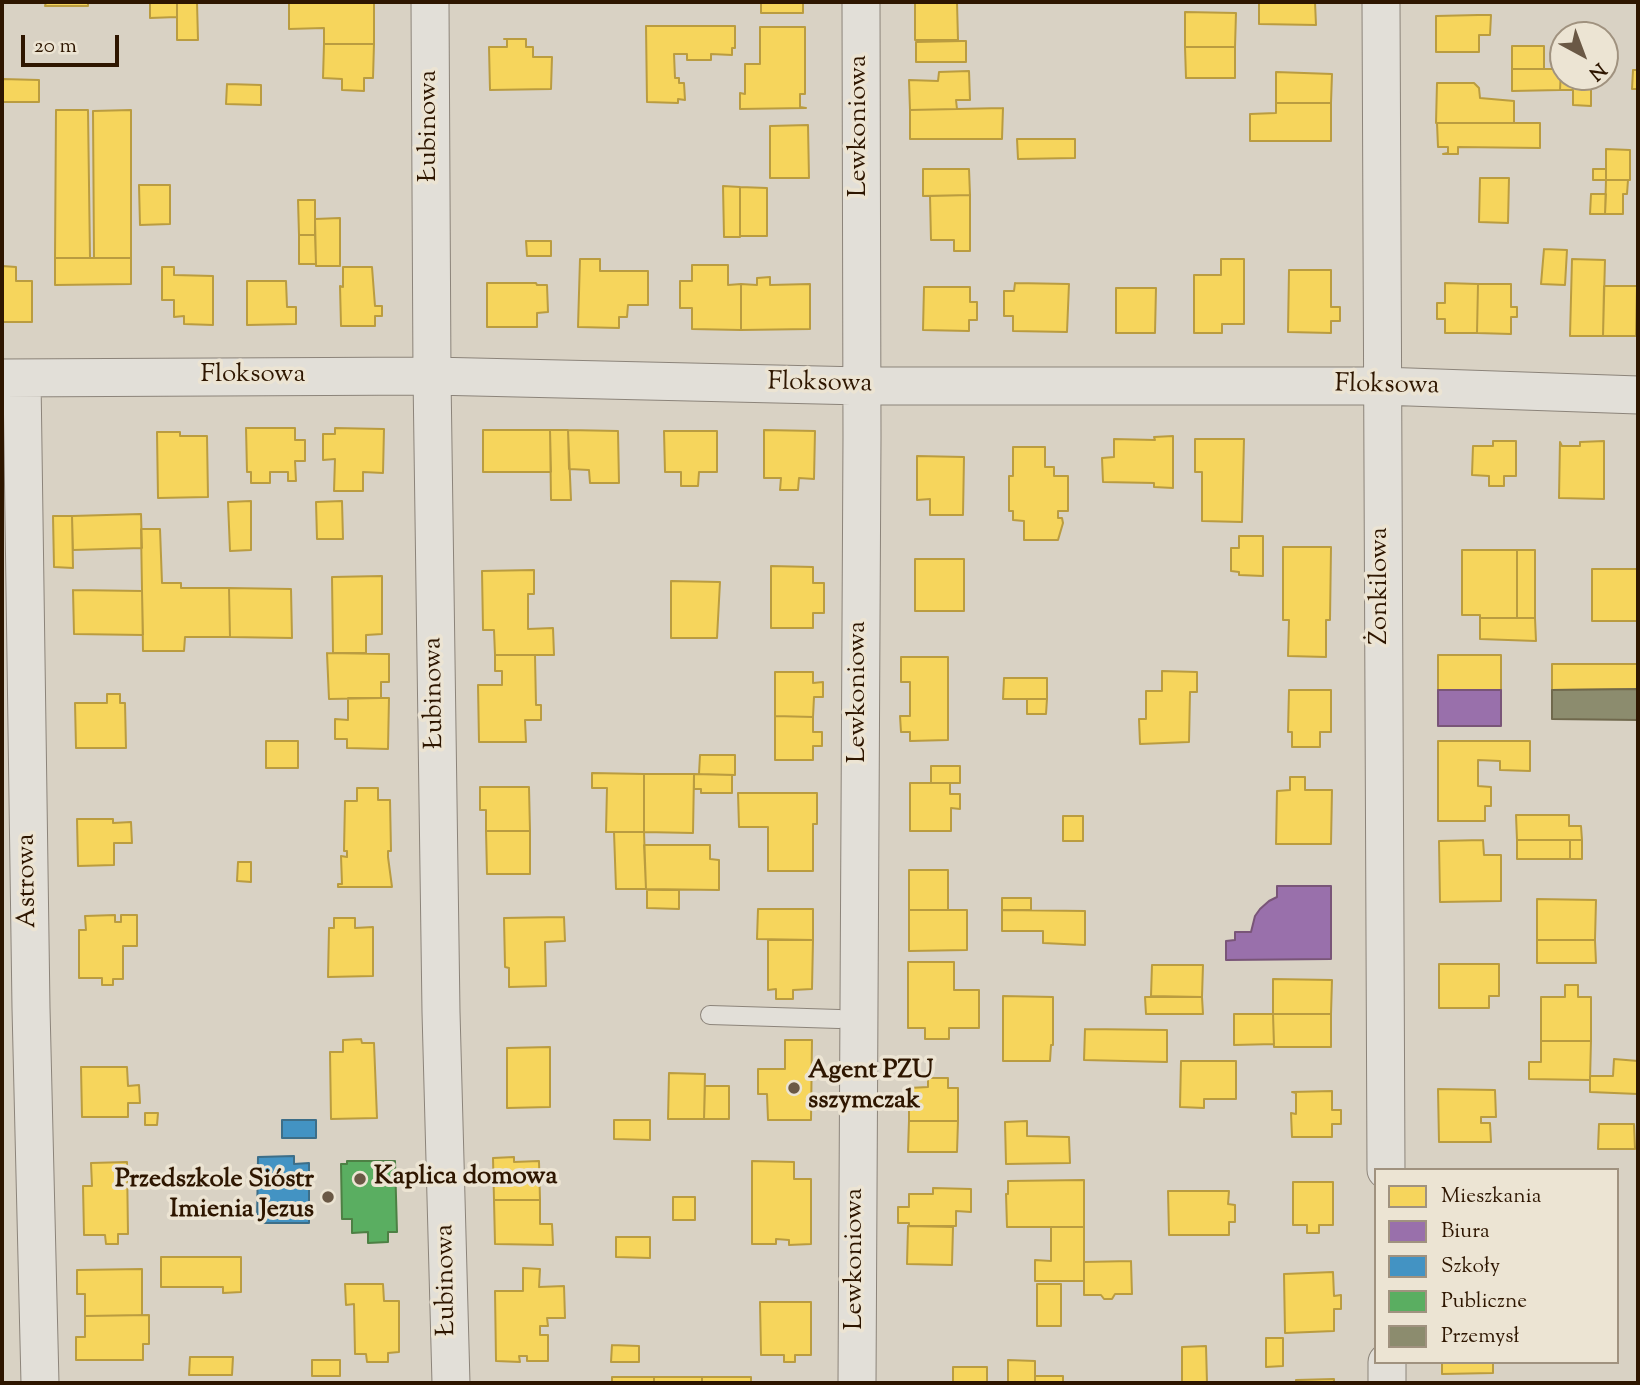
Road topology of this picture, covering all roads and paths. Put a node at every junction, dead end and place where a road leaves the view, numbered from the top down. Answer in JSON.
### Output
{"nodes":[{"id":1,"x":430,"y":2,"type":"edge"},
{"id":2,"x":861,"y":2,"type":"edge"},
{"id":3,"x":1381,"y":2,"type":"edge"},
{"id":4,"x":432,"y":376,"type":"junction"},
{"id":5,"x":12,"y":379,"type":"edge"},
{"id":6,"x":862,"y":386,"type":"junction"},
{"id":7,"x":1381,"y":386,"type":"junction"},
{"id":8,"x":1638,"y":395,"type":"edge"},
{"id":9,"x":14,"y":744,"type":"edge"},
{"id":10,"x":710,"y":1015,"type":"dead end"},
{"id":11,"x":839,"y":1019,"type":"dead end"},
{"id":12,"x":1386,"y":1168,"type":"edge"},
{"id":13,"x":1387,"y":1364,"type":"edge"},
{"id":14,"x":40,"y":1383,"type":"edge"},
{"id":15,"x":451,"y":1383,"type":"edge"},
{"id":16,"x":857,"y":1383,"type":"edge"},
{"id":17,"x":1387,"y":1383,"type":"edge"}],
"edges":[{"from":1,"to":4,"type":"street","name":"Łubinowa"},
{"from":2,"to":6,"type":"street","name":"Lewkoniowa"},
{"from":3,"to":7,"type":"street","name":"Żonkilowa"},
{"from":4,"to":5,"type":"street","name":"Floksowa"},
{"from":4,"to":6,"type":"street","name":"Floksowa"},
{"from":4,"to":15,"type":"street","name":"Łubinowa"},
{"from":5,"to":9,"type":"street","name":"Astrowa"},
{"from":6,"to":7,"type":"street","name":"Floksowa"},
{"from":6,"to":16,"type":"street","name":"Lewkoniowa"},
{"from":7,"to":8,"type":"street","name":"Floksowa"},
{"from":7,"to":12,"type":"street","name":"Żonkilowa"},
{"from":9,"to":14,"type":"street","name":"Astrowa"},
{"from":10,"to":11,"type":"lane"},
{"from":13,"to":17,"type":"street"}]}
